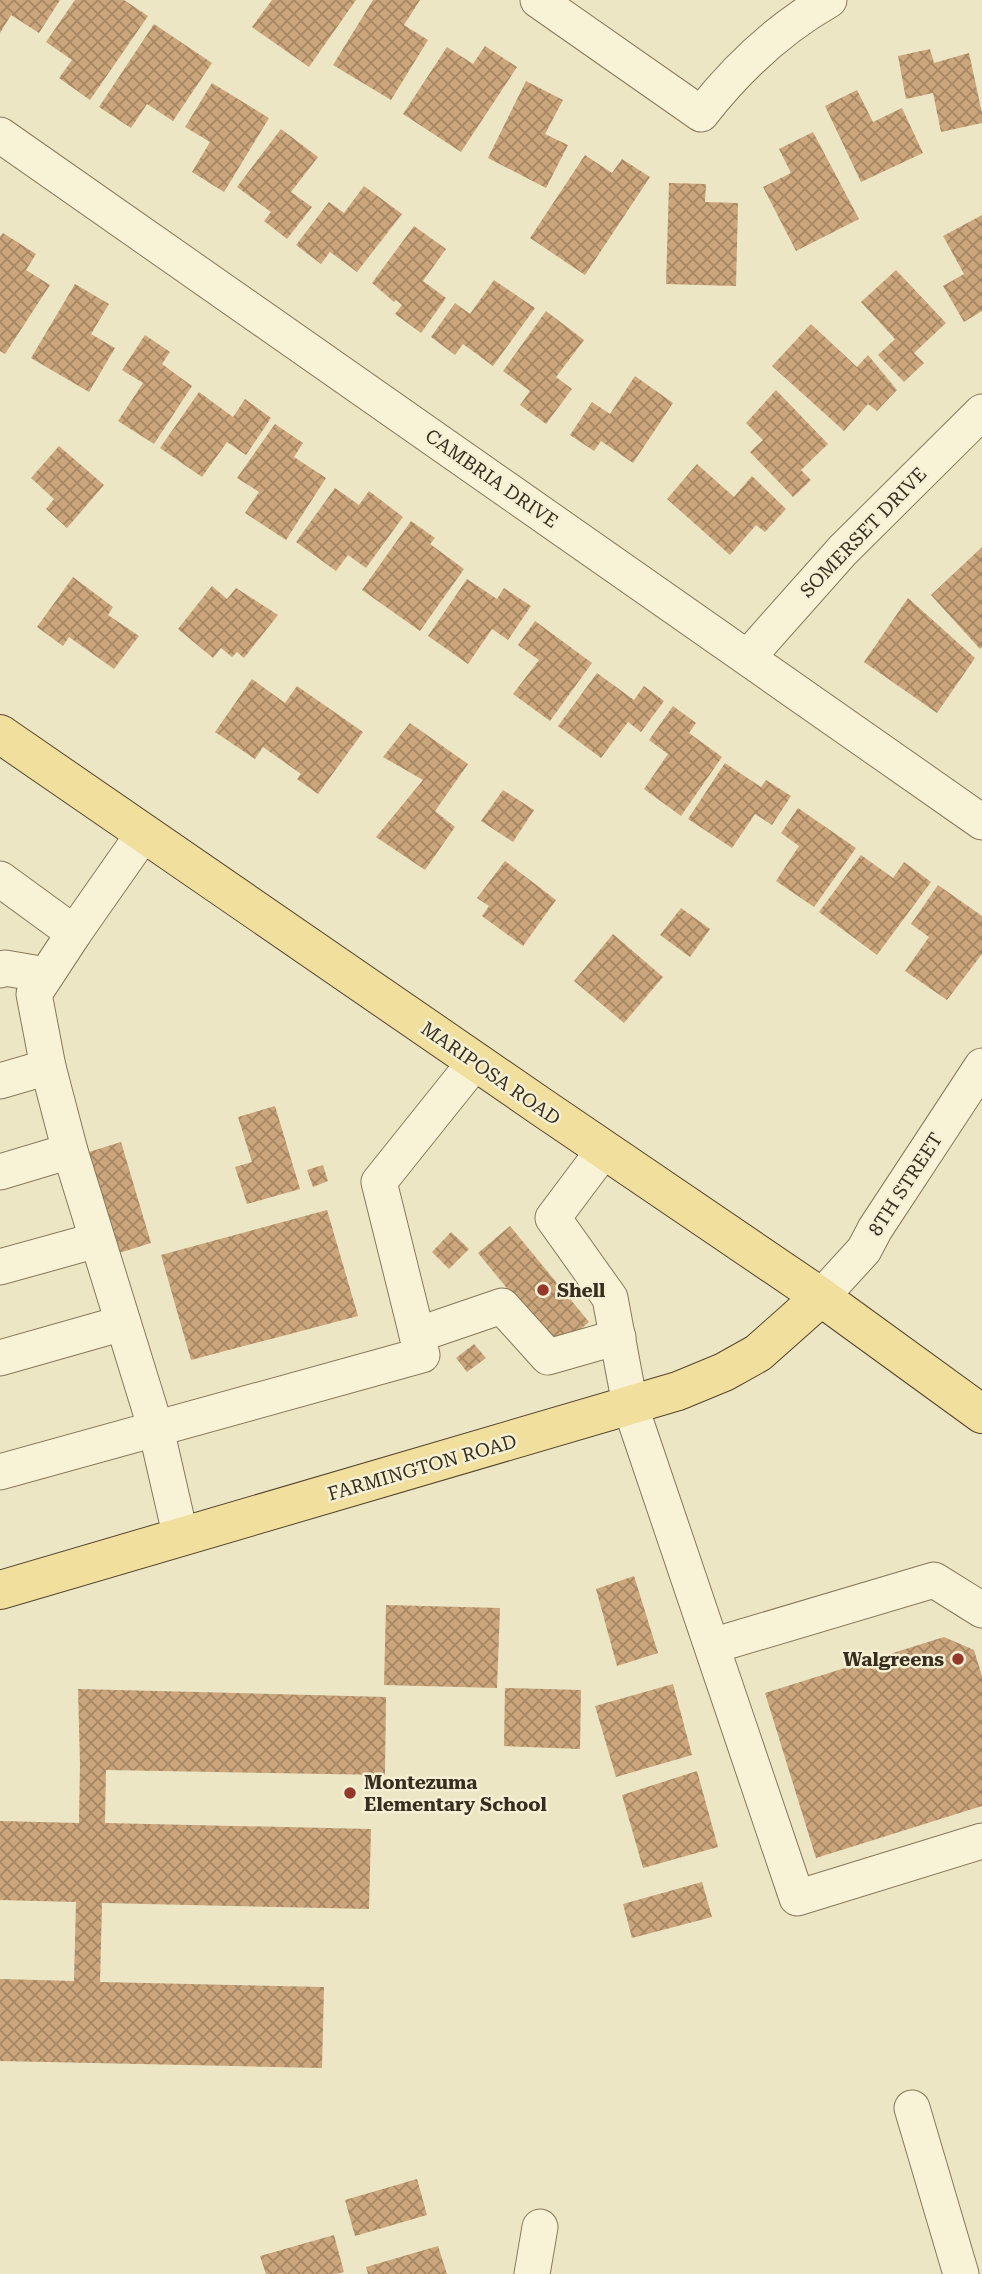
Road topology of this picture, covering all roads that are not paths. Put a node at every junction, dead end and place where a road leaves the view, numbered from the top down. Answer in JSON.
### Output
{"nodes":[{"id":1,"x":538,"y":0,"type":"edge"},
{"id":2,"x":829,"y":0,"type":"edge"},
{"id":3,"x":0,"y":135,"type":"edge"},
{"id":4,"x":982,"y":412,"type":"edge"},
{"id":5,"x":748,"y":657,"type":"junction"},
{"id":6,"x":0,"y":734,"type":"edge"},
{"id":7,"x":982,"y":822,"type":"edge"},
{"id":8,"x":144,"y":834,"type":"junction"},
{"id":9,"x":0,"y":879,"type":"edge"},
{"id":10,"x":74,"y":933,"type":"junction"},
{"id":11,"x":0,"y":970,"type":"edge"},
{"id":12,"x":46,"y":975,"type":"junction"},
{"id":13,"x":475,"y":1062,"type":"junction"},
{"id":14,"x":48,"y":1066,"type":"junction"},
{"id":15,"x":982,"y":1066,"type":"edge"},
{"id":16,"x":0,"y":1080,"type":"edge"},
{"id":17,"x":604,"y":1150,"type":"junction"},
{"id":18,"x":70,"y":1151,"type":"junction"},
{"id":19,"x":0,"y":1172,"type":"edge"},
{"id":20,"x":97,"y":1240,"type":"junction"},
{"id":21,"x":0,"y":1267,"type":"edge"},
{"id":22,"x":821,"y":1297,"type":"junction"},
{"id":23,"x":122,"y":1322,"type":"junction"},
{"id":24,"x":417,"y":1335,"type":"junction"},
{"id":25,"x":618,"y":1338,"type":"junction"},
{"id":26,"x":0,"y":1358,"type":"edge"},
{"id":27,"x":630,"y":1405,"type":"junction"},
{"id":28,"x":982,"y":1414,"type":"edge"},
{"id":29,"x":156,"y":1429,"type":"junction"},
{"id":30,"x":0,"y":1472,"type":"edge"},
{"id":31,"x":181,"y":1538,"type":"junction"},
{"id":32,"x":0,"y":1590,"type":"edge"},
{"id":33,"x":982,"y":1610,"type":"edge"},
{"id":34,"x":712,"y":1646,"type":"junction"},
{"id":35,"x":982,"y":1841,"type":"edge"},
{"id":36,"x":912,"y":2108,"type":"dead end"},
{"id":37,"x":540,"y":2227,"type":"dead end"},
{"id":38,"x":532,"y":2274,"type":"edge"},
{"id":39,"x":961,"y":2274,"type":"edge"}],
"edges":[{"from":1,"to":2,"type":"street"},
{"from":3,"to":5,"type":"street","name":"CAMBRIA DRIVE"},
{"from":4,"to":5,"type":"street","name":"SOMERSET DRIVE"},
{"from":5,"to":7,"type":"street","name":"CAMBRIA DRIVE"},
{"from":6,"to":8,"type":"main road","name":"MARIPOSA ROAD"},
{"from":8,"to":10,"type":"street"},
{"from":8,"to":13,"type":"main road","name":"MARIPOSA ROAD"},
{"from":9,"to":10,"type":"street"},
{"from":10,"to":12,"type":"street"},
{"from":11,"to":12,"type":"street"},
{"from":12,"to":14,"type":"street"},
{"from":13,"to":17,"type":"main road","name":"MARIPOSA ROAD"},
{"from":13,"to":24,"type":"street"},
{"from":14,"to":16,"type":"street"},
{"from":14,"to":18,"type":"street"},
{"from":15,"to":22,"type":"street","name":"8TH STREET"},
{"from":17,"to":22,"type":"main road","name":"MARIPOSA ROAD"},
{"from":17,"to":25,"type":"street"},
{"from":18,"to":19,"type":"street"},
{"from":18,"to":20,"type":"street"},
{"from":20,"to":21,"type":"street"},
{"from":20,"to":23,"type":"street"},
{"from":22,"to":27,"type":"main road","name":"FARMINGTON ROAD"},
{"from":22,"to":28,"type":"main road","name":"MARIPOSA ROAD"},
{"from":23,"to":26,"type":"street"},
{"from":23,"to":29,"type":"street"},
{"from":24,"to":25,"type":"street"},
{"from":24,"to":29,"type":"street"},
{"from":25,"to":27,"type":"street"},
{"from":27,"to":31,"type":"main road","name":"FARMINGTON ROAD"},
{"from":27,"to":34,"type":"street"},
{"from":29,"to":30,"type":"street"},
{"from":29,"to":31,"type":"street"},
{"from":31,"to":32,"type":"main road","name":"FARMINGTON ROAD"},
{"from":33,"to":34,"type":"street"},
{"from":34,"to":35,"type":"street"},
{"from":36,"to":39,"type":"street"},
{"from":37,"to":38,"type":"street"}]}
